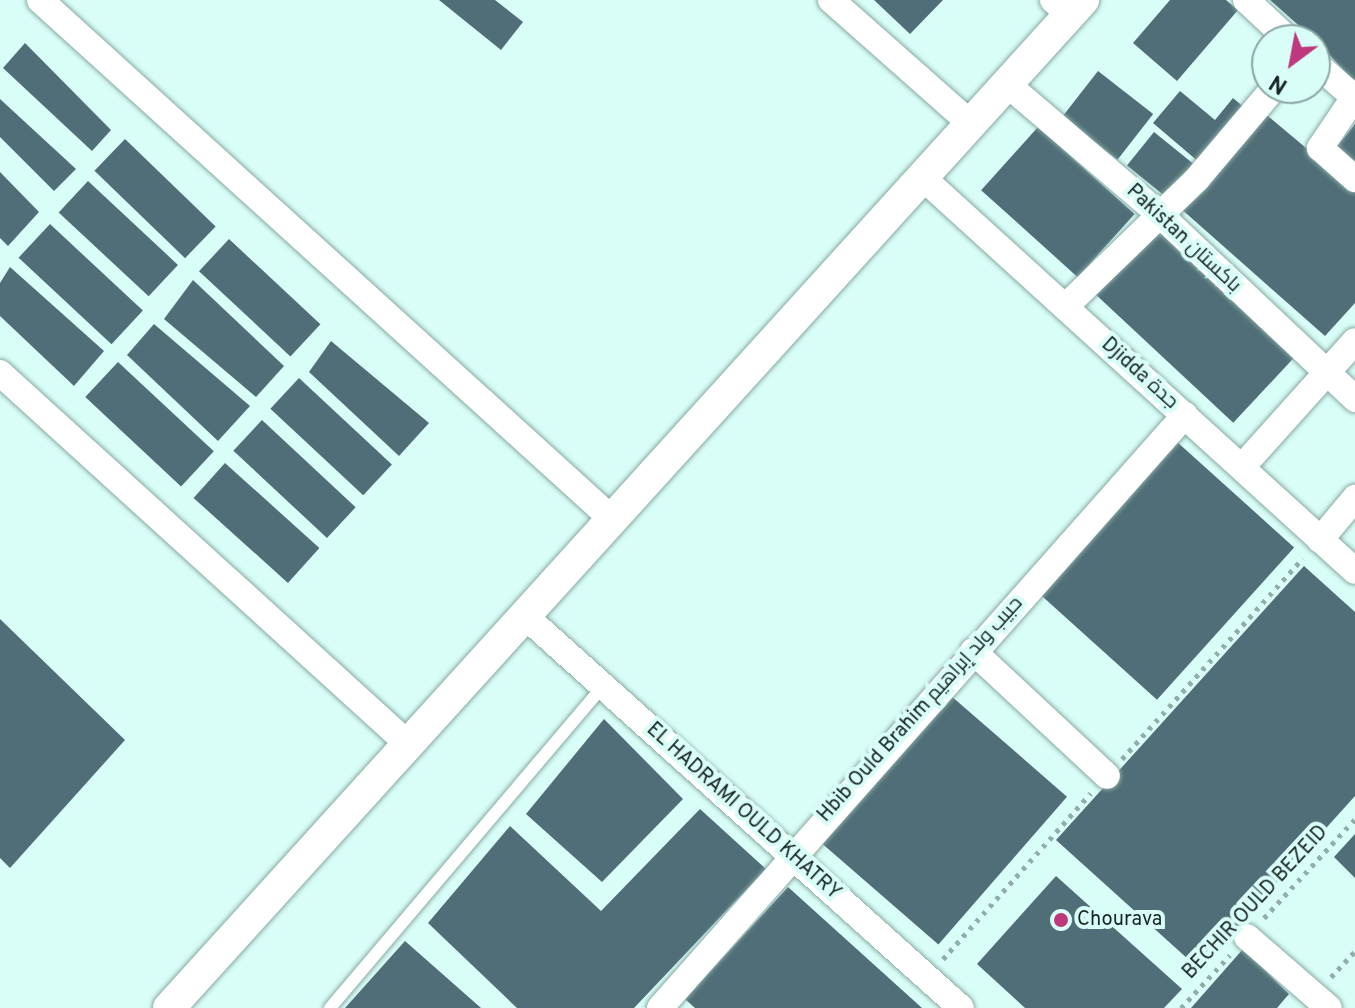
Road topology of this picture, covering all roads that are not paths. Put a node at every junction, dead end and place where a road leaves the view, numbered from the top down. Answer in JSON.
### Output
{"nodes":[{"id":1,"x":40,"y":0,"type":"edge"},
{"id":2,"x":831,"y":0,"type":"edge"},
{"id":3,"x":1246,"y":0,"type":"edge"},
{"id":4,"x":1069,"y":5,"type":"edge"},
{"id":5,"x":1272,"y":24,"type":"edge"},
{"id":6,"x":1331,"y":77,"type":"edge"},
{"id":7,"x":1007,"y":84,"type":"junction"},
{"id":8,"x":1354,"y":97,"type":"edge"},
{"id":9,"x":1260,"y":104,"type":"edge"},
{"id":10,"x":971,"y":124,"type":"junction"},
{"id":11,"x":922,"y":177,"type":"junction"},
{"id":12,"x":1355,"y":179,"type":"edge"},
{"id":13,"x":1159,"y":214,"type":"junction"},
{"id":14,"x":1065,"y":307,"type":"junction"},
{"id":15,"x":1355,"y":341,"type":"edge"},
{"id":16,"x":0,"y":373,"type":"edge"},
{"id":17,"x":1326,"y":373,"type":"junction"},
{"id":18,"x":1355,"y":399,"type":"edge"},
{"id":19,"x":1185,"y":415,"type":"junction"},
{"id":20,"x":1242,"y":467,"type":"junction"},
{"id":21,"x":1355,"y":498,"type":"edge"},
{"id":22,"x":612,"y":519,"type":"junction"},
{"id":23,"x":1320,"y":540,"type":"junction"},
{"id":24,"x":1355,"y":571,"type":"edge"},
{"id":25,"x":525,"y":616,"type":"junction"},
{"id":26,"x":973,"y":651,"type":"junction"},
{"id":27,"x":603,"y":686,"type":"junction"},
{"id":28,"x":408,"y":744,"type":"junction"},
{"id":29,"x":1107,"y":776,"type":"dead end"},
{"id":30,"x":791,"y":855,"type":"junction"},
{"id":31,"x":1247,"y":937,"type":"road end"},
{"id":32,"x":666,"y":1006,"type":"edge"},
{"id":33,"x":169,"y":1008,"type":"edge"},
{"id":34,"x":330,"y":1008,"type":"edge"},
{"id":35,"x":961,"y":1008,"type":"edge"},
{"id":36,"x":1329,"y":1008,"type":"edge"}],
"edges":[{"from":1,"to":22,"type":"street"},
{"from":2,"to":10,"type":"street"},
{"from":3,"to":5,"type":"street"},
{"from":4,"to":7,"type":"street"},
{"from":6,"to":8,"type":"street"},
{"from":7,"to":10,"type":"street"},
{"from":7,"to":13,"type":"street","name":"Pakistan باكستان"},
{"from":8,"to":12,"type":"street"},
{"from":9,"to":13,"type":"street"},
{"from":10,"to":11,"type":"street"},
{"from":11,"to":14,"type":"street","name":"Djidda جدة"},
{"from":11,"to":22,"type":"street"},
{"from":13,"to":14,"type":"street"},
{"from":13,"to":17,"type":"street","name":"Pakistan باكستان"},
{"from":14,"to":19,"type":"street","name":"Djidda جدة"},
{"from":15,"to":17,"type":"street"},
{"from":16,"to":28,"type":"street"},
{"from":17,"to":18,"type":"street","name":"Pakistan باكستان"},
{"from":17,"to":20,"type":"street"},
{"from":19,"to":20,"type":"street","name":"Djidda جدة"},
{"from":19,"to":26,"type":"street","name":"Hbib Ould Brahim حبيب ولد إبراهيم"},
{"from":20,"to":23,"type":"street","name":"Djidda جدة"},
{"from":21,"to":23,"type":"street"},
{"from":22,"to":25,"type":"street"},
{"from":23,"to":24,"type":"street","name":"Djidda جدة"},
{"from":25,"to":27,"type":"street","name":"EL HADRAMI OULD KHATRY"},
{"from":25,"to":28,"type":"street"},
{"from":26,"to":29,"type":"street"},
{"from":26,"to":30,"type":"street","name":"Hbib Ould Brahim حبيب ولد إبراهيم"},
{"from":27,"to":30,"type":"street","name":"EL HADRAMI OULD KHATRY"},
{"from":27,"to":34,"type":"lane"},
{"from":28,"to":33,"type":"street"},
{"from":30,"to":32,"type":"street","name":"Hbib Ould Brahim حبيب ولد إبراهيم"},
{"from":30,"to":35,"type":"street","name":"EL HADRAMI OULD KHATRY"},
{"from":31,"to":36,"type":"street"}]}
